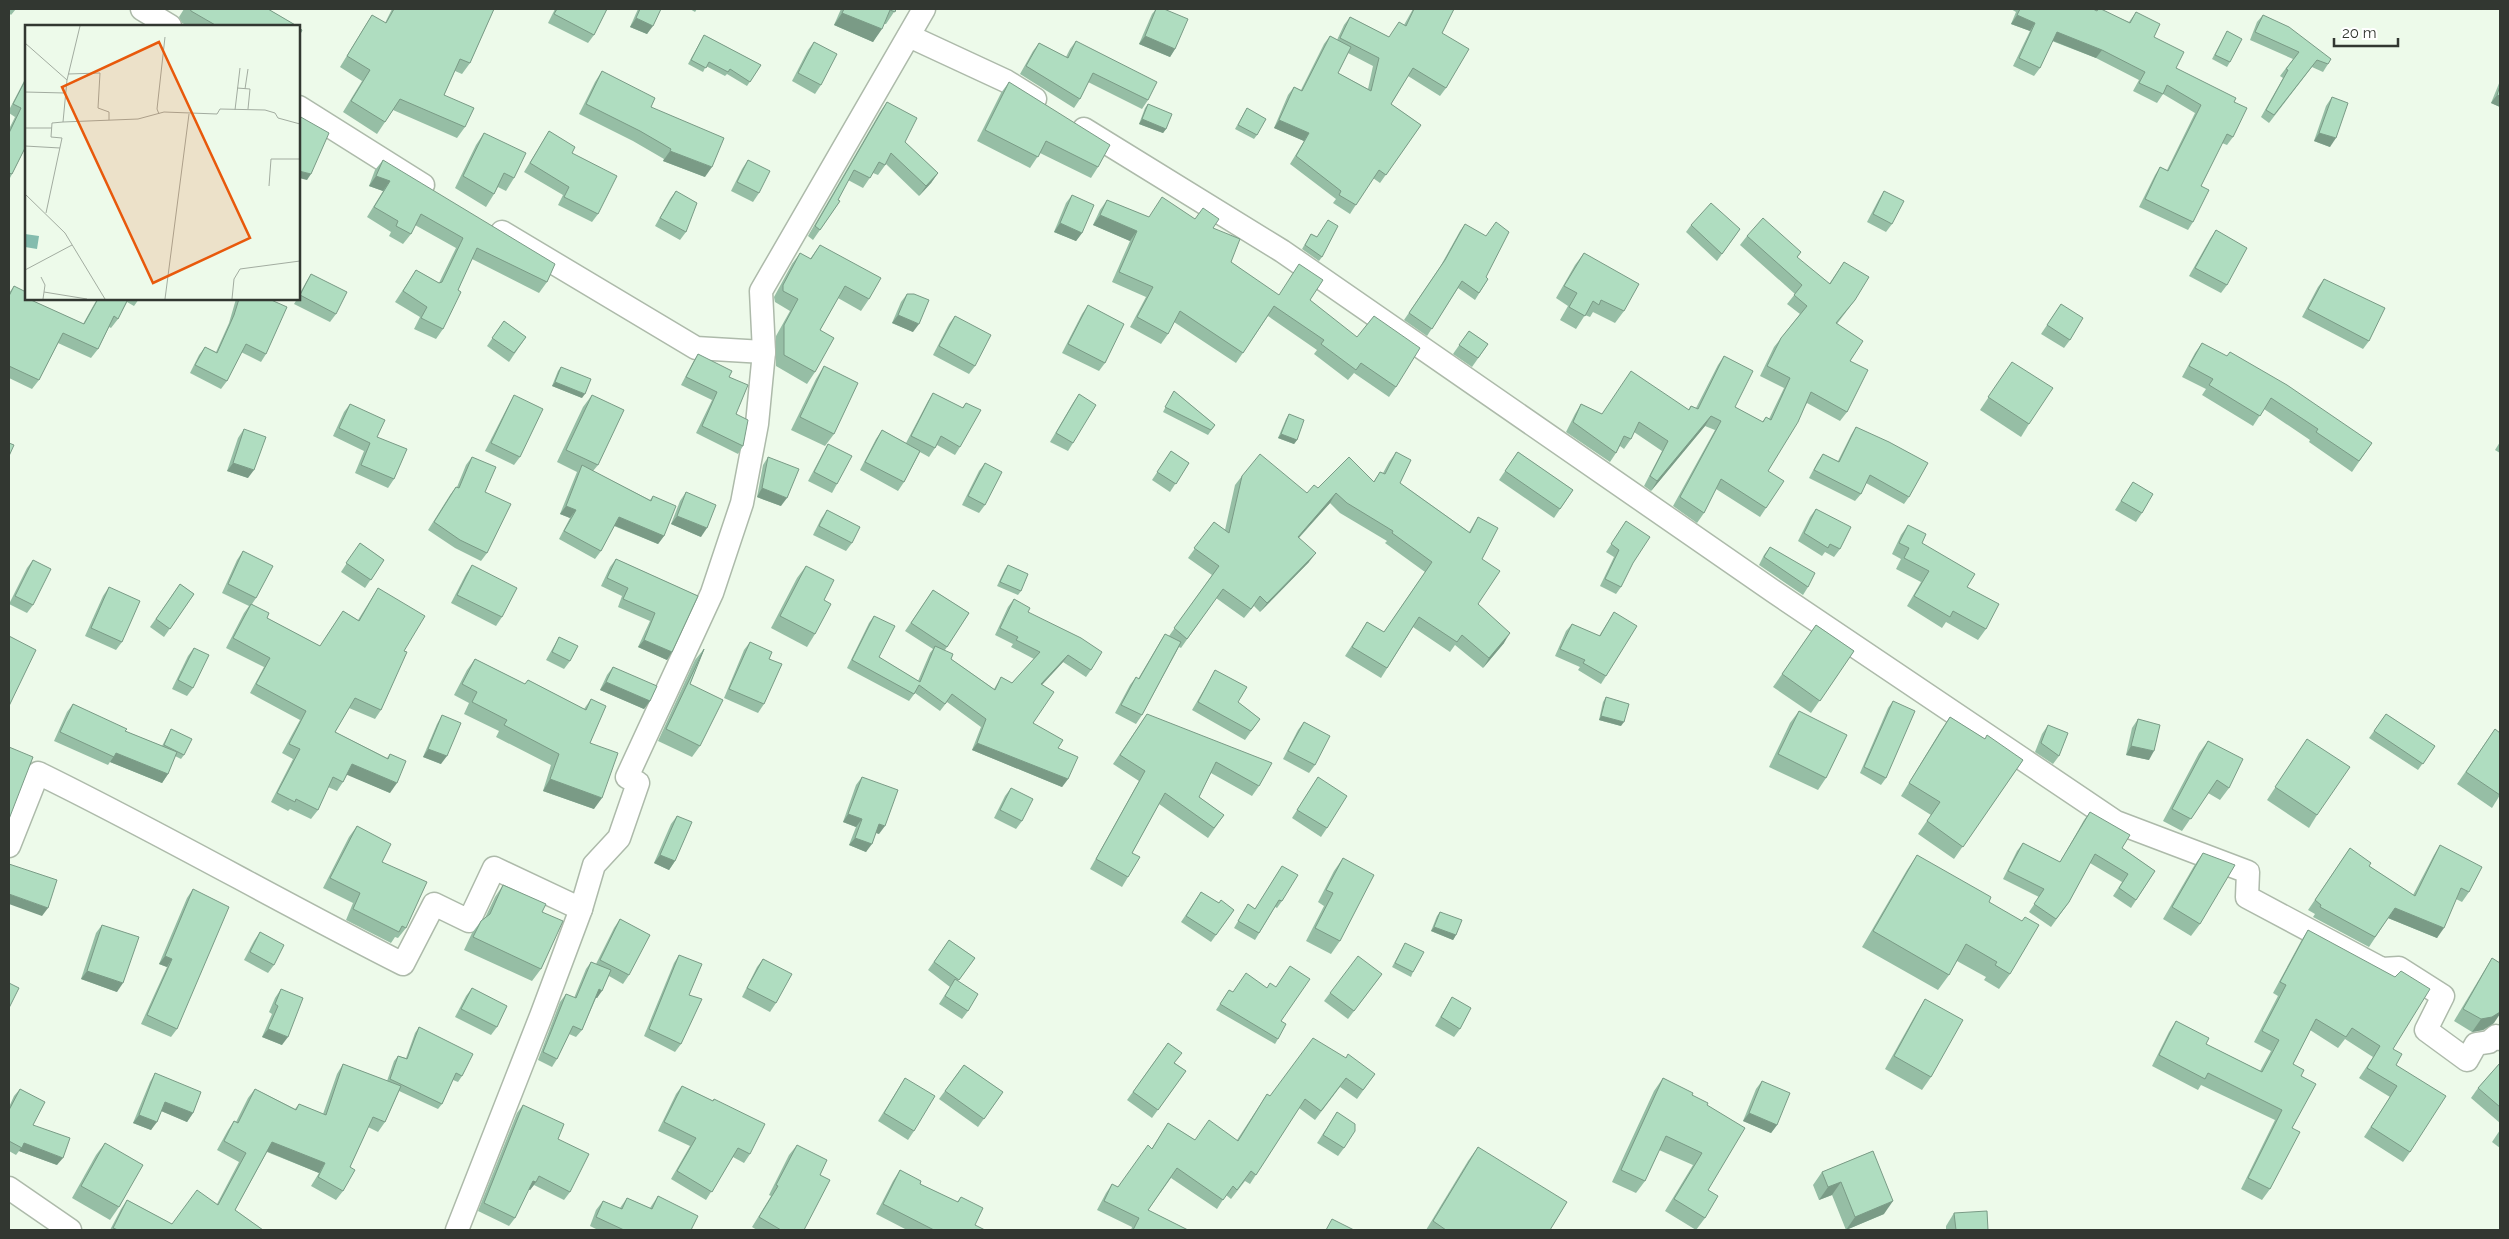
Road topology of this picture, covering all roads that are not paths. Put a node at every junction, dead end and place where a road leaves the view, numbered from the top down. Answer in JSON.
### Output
{"nodes":[{"id":1,"x":142,"y":9,"type":"edge"},
{"id":2,"x":924,"y":9,"type":"edge"},
{"id":3,"x":168,"y":25,"type":"edge"},
{"id":4,"x":909,"y":36,"type":"junction"},
{"id":5,"x":300,"y":108,"type":"edge"},
{"id":6,"x":437,"y":193,"type":"edge"},
{"id":7,"x":487,"y":223,"type":"edge"},
{"id":8,"x":764,"y":352,"type":"junction"},
{"id":9,"x":9,"y":846,"type":"edge"},
{"id":10,"x":581,"y":909,"type":"junction"},
{"id":11,"x":2500,"y":1039,"type":"edge"},
{"id":12,"x":9,"y":1188,"type":"edge"},
{"id":13,"x":70,"y":1230,"type":"edge"},
{"id":14,"x":457,"y":1230,"type":"edge"}],
"edges":[{"from":1,"to":3,"type":"street"},
{"from":2,"to":4,"type":"street"},
{"from":4,"to":8,"type":"street"},
{"from":4,"to":11,"type":"street"},
{"from":5,"to":6,"type":"street"},
{"from":7,"to":8,"type":"street"},
{"from":8,"to":10,"type":"street"},
{"from":9,"to":10,"type":"street"},
{"from":10,"to":14,"type":"street"},
{"from":12,"to":13,"type":"street"}]}
